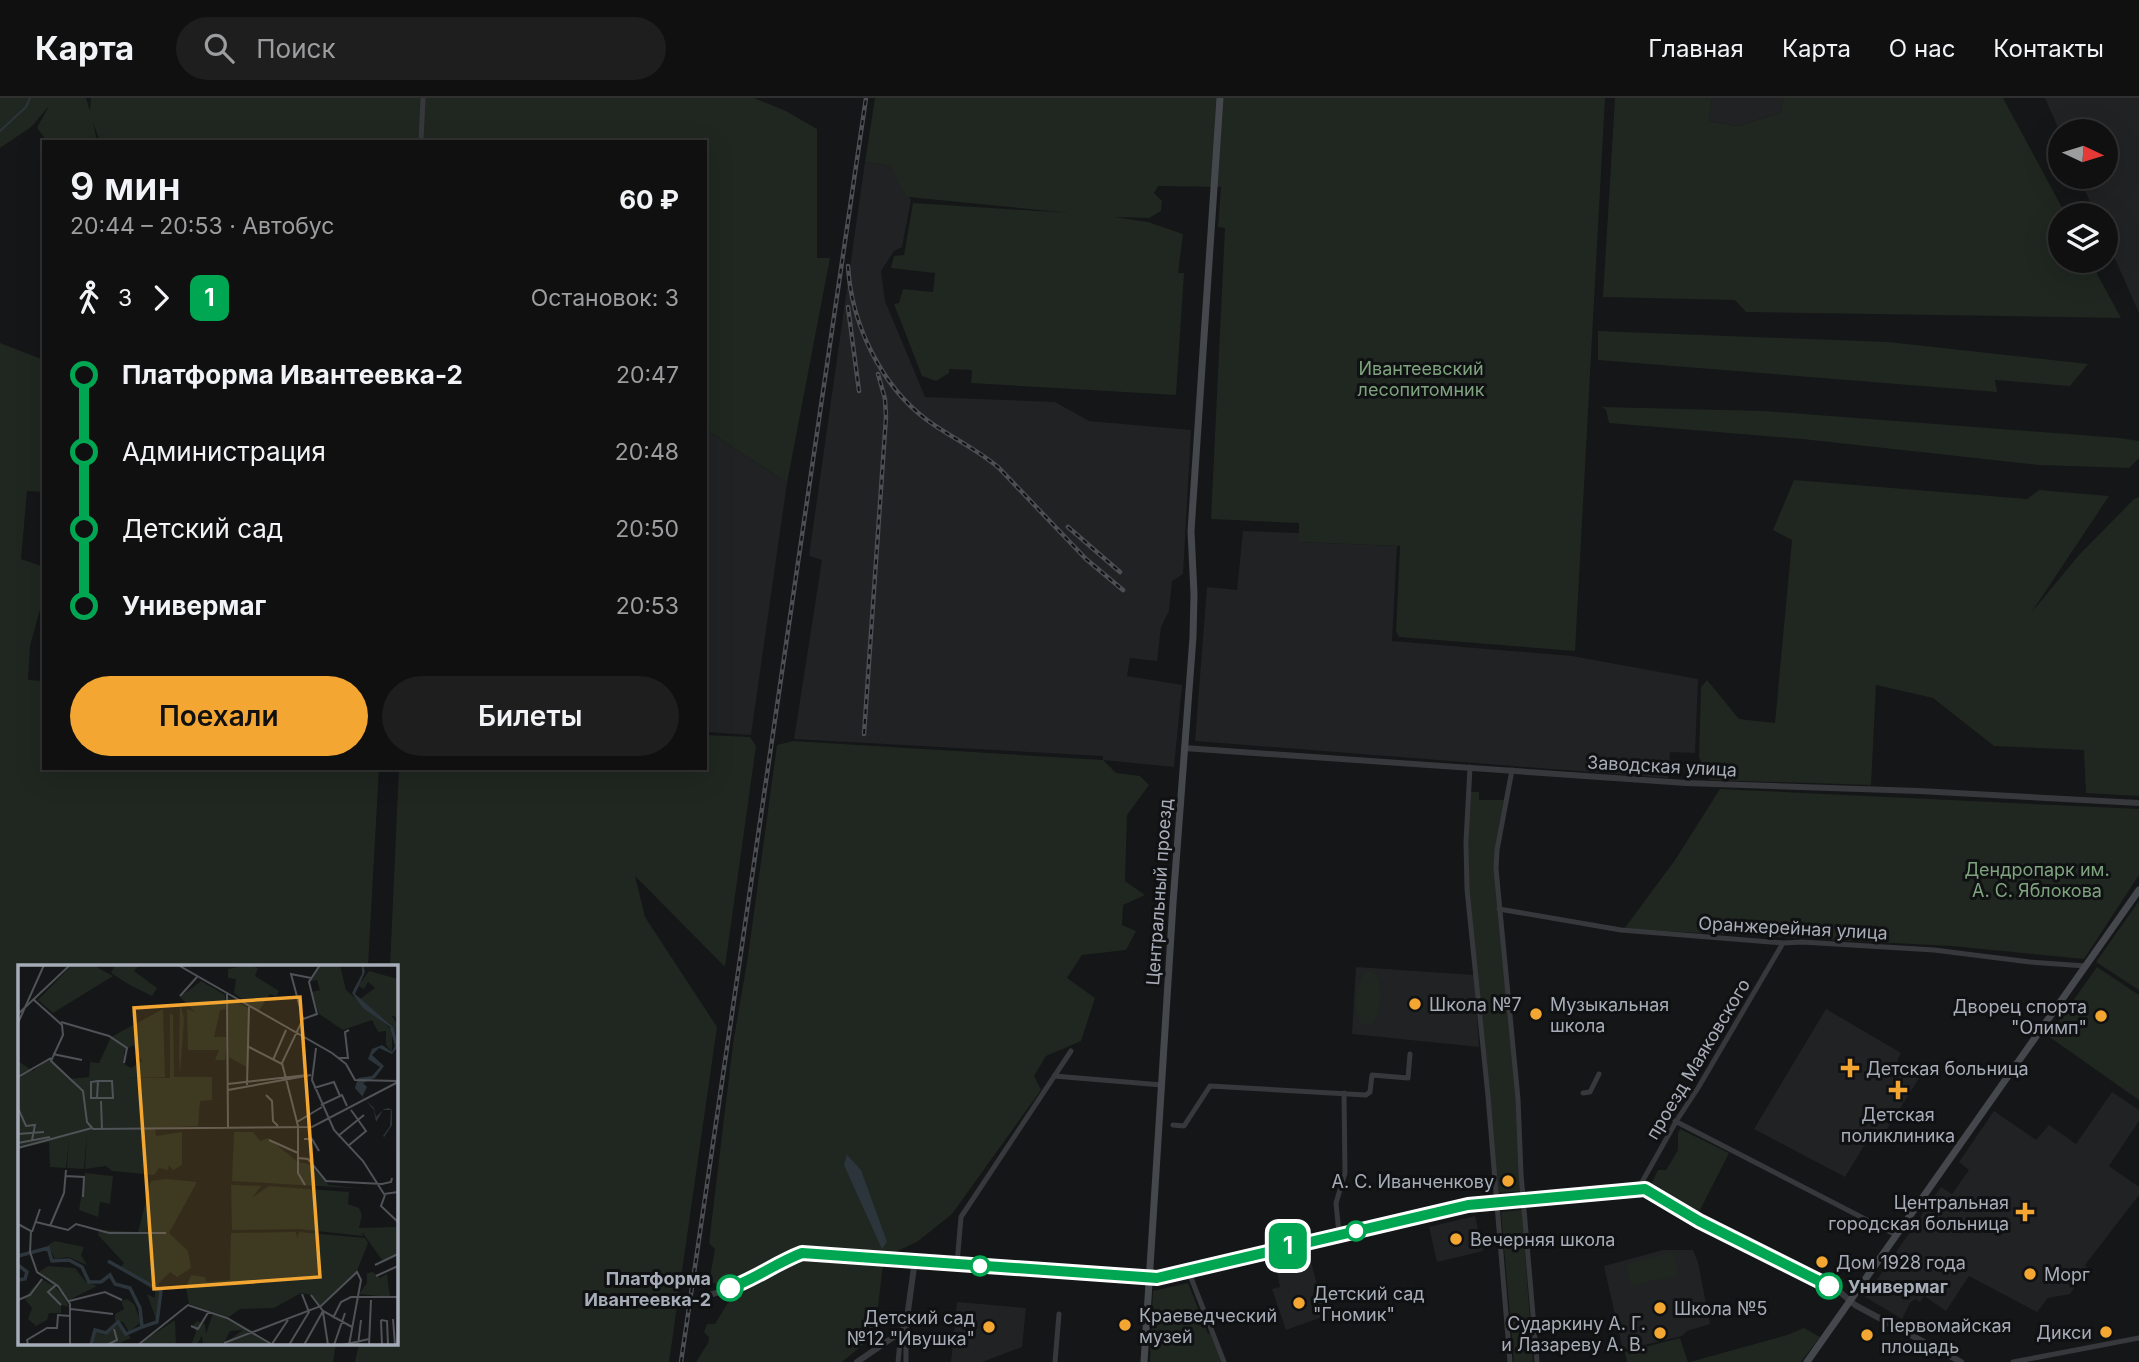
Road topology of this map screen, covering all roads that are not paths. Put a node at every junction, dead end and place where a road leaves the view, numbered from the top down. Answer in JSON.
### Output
{"nodes":[{"id":1,"x":423,"y":98,"type":"edge"},
{"id":2,"x":1220,"y":98,"type":"edge"},
{"id":3,"x":421,"y":140,"type":"edge"},
{"id":4,"x":1184,"y":748,"type":"junction"},
{"id":5,"x":1470,"y":767,"type":"junction"},
{"id":6,"x":1511,"y":770,"type":"junction"},
{"id":7,"x":2139,"y":803,"type":"edge"},
{"id":8,"x":2139,"y":890,"type":"edge"},
{"id":9,"x":1499,"y":909,"type":"junction"},
{"id":10,"x":1783,"y":943,"type":"junction"},
{"id":11,"x":2086,"y":966,"type":"junction"},
{"id":12,"x":1071,"y":1051,"type":"dead end"},
{"id":13,"x":1410,"y":1054,"type":"dead end"},
{"id":14,"x":1599,"y":1074,"type":"dead end"},
{"id":15,"x":1054,"y":1076,"type":"junction"},
{"id":16,"x":1163,"y":1085,"type":"junction"},
{"id":17,"x":1344,"y":1093,"type":"junction"},
{"id":18,"x":1583,"y":1093,"type":"dead end"},
{"id":19,"x":1675,"y":1121,"type":"junction"},
{"id":20,"x":1173,"y":1125,"type":"dead end"},
{"id":21,"x":1638,"y":1189,"type":"junction"},
{"id":22,"x":1524,"y":1200,"type":"junction"},
{"id":23,"x":1497,"y":1202,"type":"junction"},
{"id":24,"x":1339,"y":1234,"type":"junction"},
{"id":25,"x":1896,"y":1235,"type":"junction"},
{"id":26,"x":915,"y":1260,"type":"junction"},
{"id":27,"x":957,"y":1264,"type":"junction"},
{"id":28,"x":1188,"y":1270,"type":"junction"},
{"id":29,"x":1150,"y":1278,"type":"junction"},
{"id":30,"x":707,"y":1295,"type":"dead end"},
{"id":31,"x":1850,"y":1300,"type":"junction"},
{"id":32,"x":1059,"y":1314,"type":"dead end"},
{"id":33,"x":906,"y":1325,"type":"junction"},
{"id":34,"x":901,"y":1332,"type":"junction"},
{"id":35,"x":2139,"y":1338,"type":"edge"},
{"id":36,"x":857,"y":1362,"type":"edge"},
{"id":37,"x":898,"y":1362,"type":"edge"},
{"id":38,"x":906,"y":1362,"type":"edge"},
{"id":39,"x":1055,"y":1362,"type":"edge"},
{"id":40,"x":1144,"y":1362,"type":"edge"},
{"id":41,"x":1224,"y":1362,"type":"edge"},
{"id":42,"x":1510,"y":1362,"type":"edge"},
{"id":43,"x":1537,"y":1362,"type":"edge"},
{"id":44,"x":1807,"y":1362,"type":"edge"},
{"id":45,"x":1961,"y":1362,"type":"edge"},
{"id":46,"x":2013,"y":1362,"type":"edge"}],
"edges":[{"from":1,"to":3,"type":"street"},
{"from":2,"to":4,"type":"main road","name":"Центральный проезд"},
{"from":4,"to":5,"type":"street","name":"Заводская улица"},
{"from":4,"to":16,"type":"main road","name":"Центральный проезд"},
{"from":5,"to":6,"type":"street","name":"Заводская улица"},
{"from":5,"to":23,"type":"street"},
{"from":6,"to":7,"type":"street","name":"Заводская улица"},
{"from":6,"to":9,"type":"street"},
{"from":8,"to":11,"type":"main road"},
{"from":9,"to":10,"type":"street","name":"Оранжерейная улица"},
{"from":9,"to":22,"type":"street"},
{"from":10,"to":11,"type":"street","name":"Оранжерейная улица"},
{"from":10,"to":19,"type":"street","name":"проезд Маяковского"},
{"from":11,"to":25,"type":"main road"},
{"from":12,"to":15,"type":"street"},
{"from":13,"to":17,"type":"street"},
{"from":14,"to":18,"type":"street"},
{"from":15,"to":16,"type":"street"},
{"from":15,"to":27,"type":"street"},
{"from":16,"to":29,"type":"main road","name":"Центральный проезд"},
{"from":17,"to":20,"type":"street"},
{"from":17,"to":24,"type":"street"},
{"from":19,"to":21,"type":"street","name":"проезд Маяковского"},
{"from":19,"to":25,"type":"street"},
{"from":21,"to":22,"type":"street"},
{"from":21,"to":31,"type":"street"},
{"from":22,"to":23,"type":"street"},
{"from":22,"to":43,"type":"street"},
{"from":23,"to":24,"type":"street"},
{"from":23,"to":42,"type":"street"},
{"from":24,"to":28,"type":"street"},
{"from":25,"to":31,"type":"main road"},
{"from":26,"to":27,"type":"street"},
{"from":26,"to":30,"type":"street"},
{"from":26,"to":33,"type":"street"},
{"from":27,"to":29,"type":"street"},
{"from":28,"to":29,"type":"street"},
{"from":28,"to":41,"type":"street"},
{"from":29,"to":40,"type":"main road","name":"Центральный проезд"},
{"from":31,"to":44,"type":"main road"},
{"from":31,"to":45,"type":"street"},
{"from":32,"to":39,"type":"street"},
{"from":33,"to":34,"type":"street"},
{"from":33,"to":38,"type":"street"},
{"from":34,"to":36,"type":"street"},
{"from":34,"to":37,"type":"street"},
{"from":35,"to":46,"type":"street"}]}
